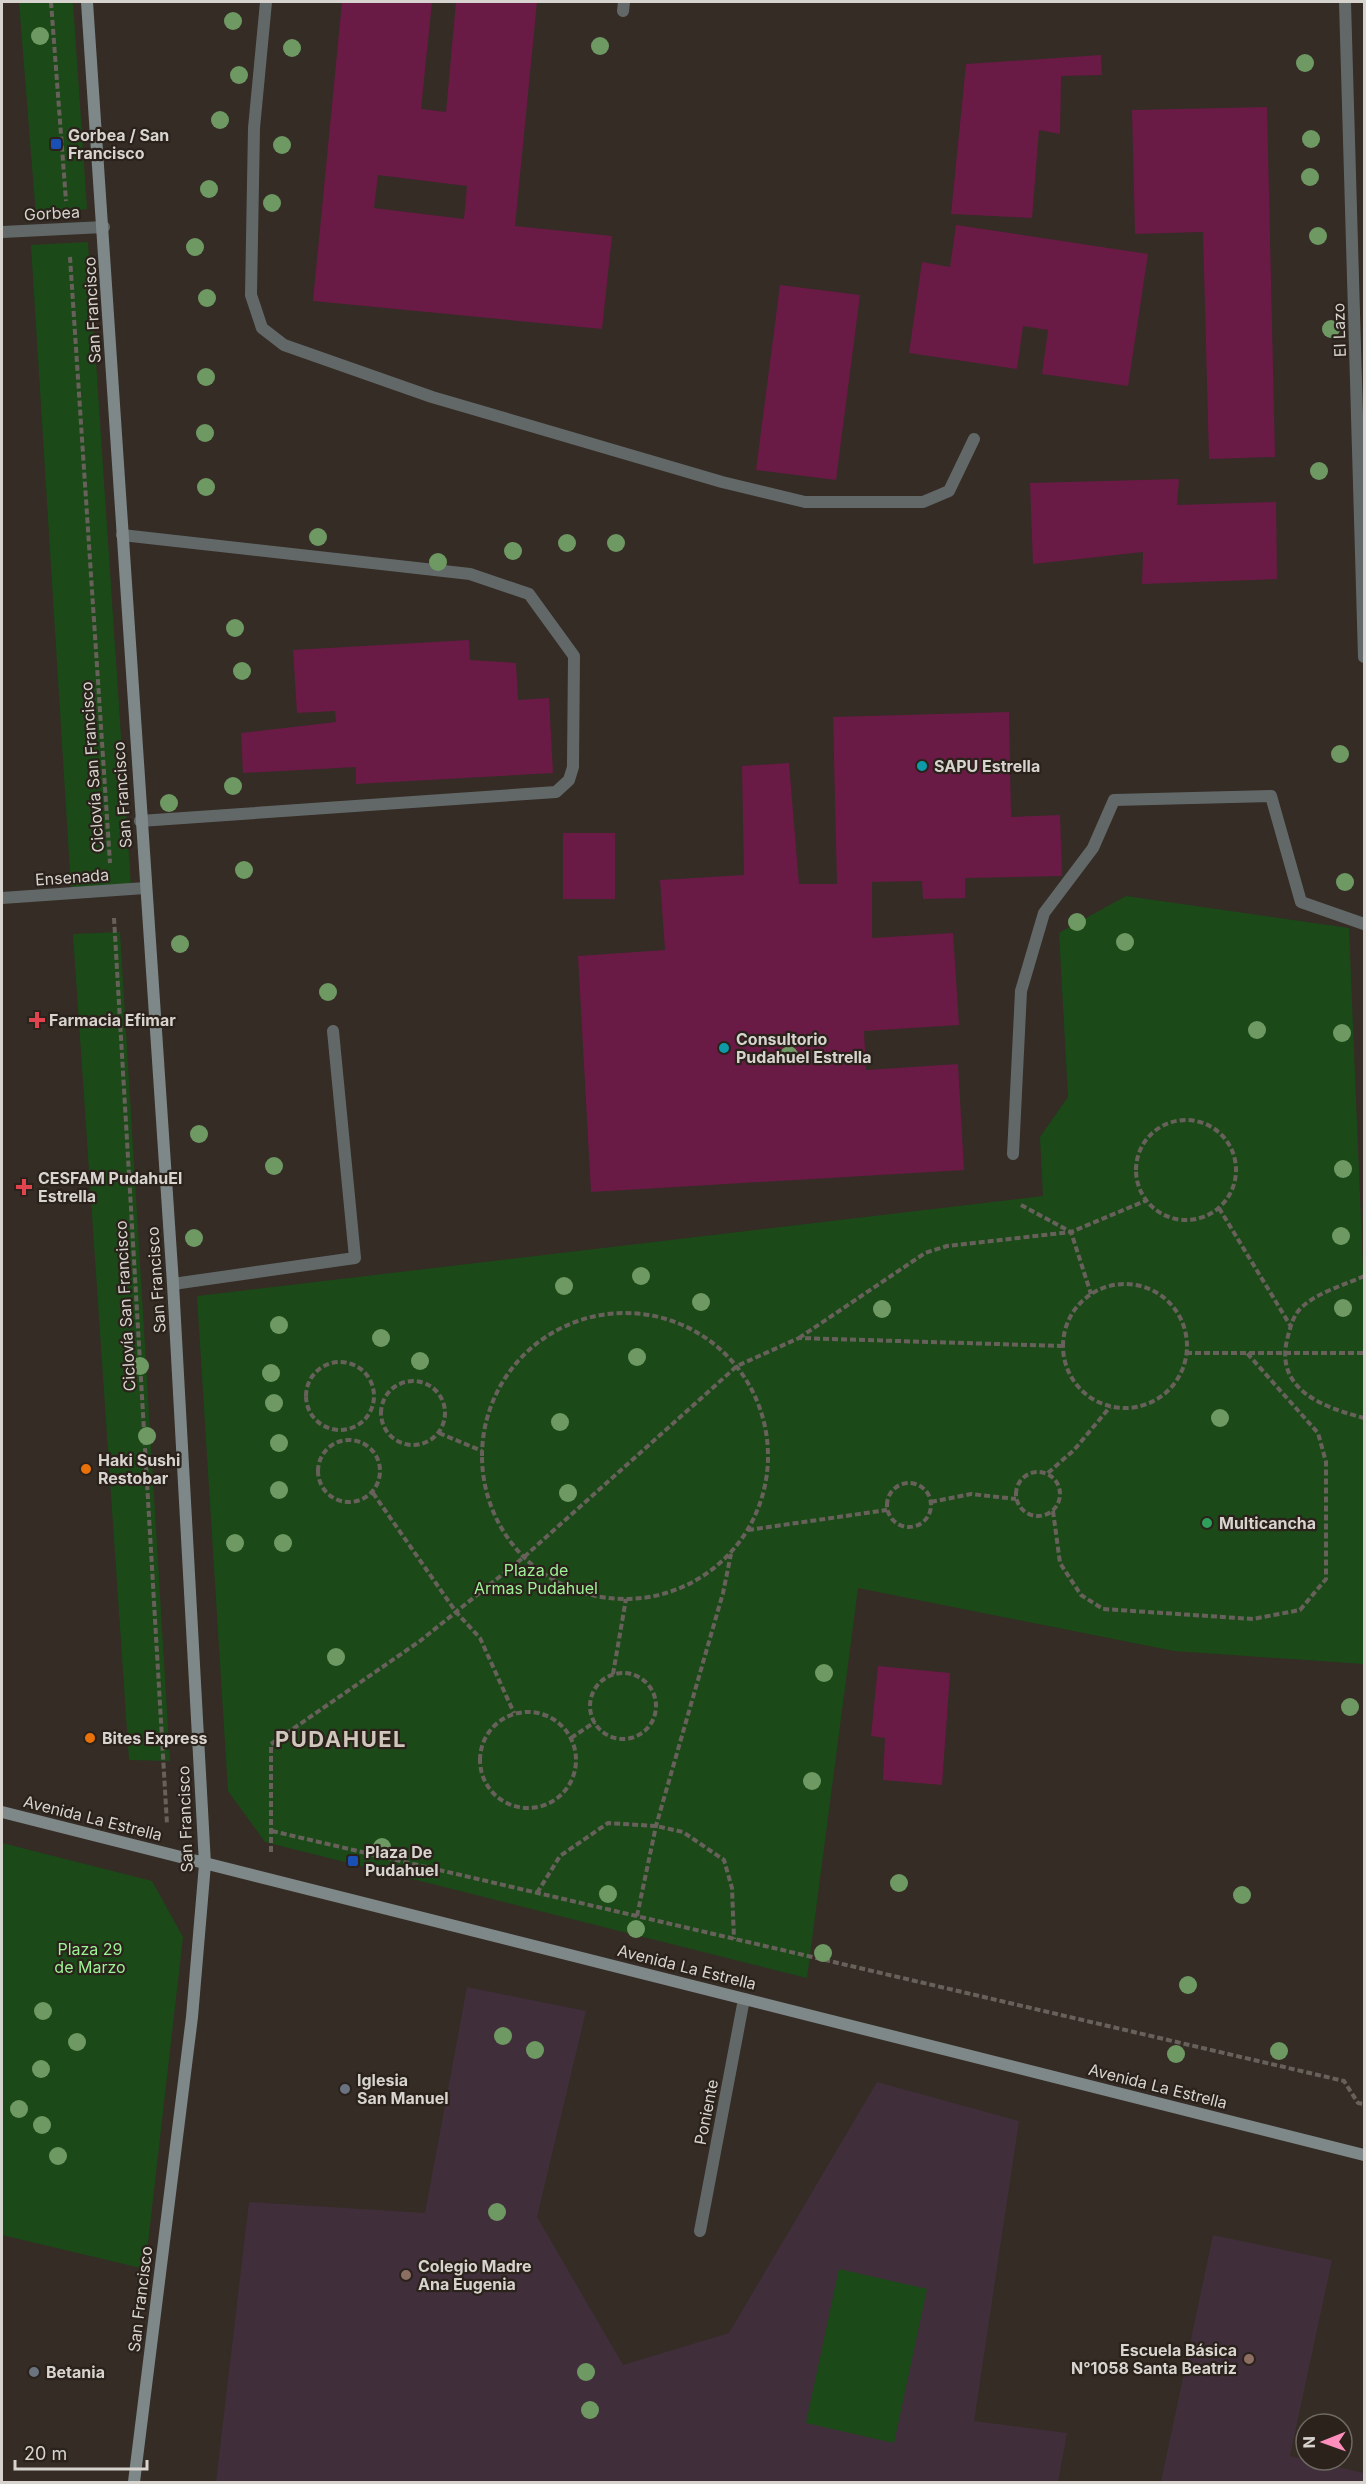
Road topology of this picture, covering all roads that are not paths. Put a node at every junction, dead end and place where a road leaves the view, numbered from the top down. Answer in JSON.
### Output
{"nodes":[{"id":1,"x":87,"y":2,"type":"edge"},
{"id":2,"x":266,"y":2,"type":"edge"},
{"id":3,"x":1345,"y":2,"type":"edge"},
{"id":4,"x":104,"y":227,"type":"junction"},
{"id":5,"x":2,"y":232,"type":"edge"},
{"id":6,"x":1359,"y":251,"type":"edge"},
{"id":7,"x":974,"y":439,"type":"dead end"},
{"id":8,"x":1363,"y":517,"type":"edge"},
{"id":9,"x":122,"y":535,"type":"junction"},
{"id":10,"x":1365,"y":657,"type":"edge"},
{"id":11,"x":140,"y":821,"type":"junction"},
{"id":12,"x":145,"y":888,"type":"junction"},
{"id":13,"x":2,"y":898,"type":"edge"},
{"id":14,"x":1365,"y":924,"type":"edge"},
{"id":15,"x":333,"y":1031,"type":"dead end"},
{"id":16,"x":1013,"y":1154,"type":"dead end"},
{"id":17,"x":173,"y":1284,"type":"junction"},
{"id":18,"x":2,"y":1812,"type":"edge"},
{"id":19,"x":205,"y":1864,"type":"junction"},
{"id":20,"x":744,"y":1999,"type":"junction"},
{"id":21,"x":1365,"y":2155,"type":"edge"},
{"id":22,"x":700,"y":2231,"type":"dead end"},
{"id":23,"x":134,"y":2482,"type":"edge"}],
"edges":[{"from":1,"to":4,"type":"main road","name":"San Francisco"},
{"from":2,"to":7,"type":"street"},
{"from":3,"to":6,"type":"street","name":"El Lazo"},
{"from":4,"to":5,"type":"street","name":"Gorbea"},
{"from":4,"to":9,"type":"main road","name":"San Francisco"},
{"from":6,"to":8,"type":"street","name":"El Lazo"},
{"from":8,"to":10,"type":"street","name":"El Lazo"},
{"from":9,"to":11,"type":"main road","name":"San Francisco"},
{"from":9,"to":11,"type":"street"},
{"from":11,"to":12,"type":"main road","name":"San Francisco"},
{"from":12,"to":13,"type":"street","name":"Ensenada"},
{"from":12,"to":17,"type":"main road","name":"San Francisco"},
{"from":14,"to":16,"type":"street"},
{"from":15,"to":17,"type":"street"},
{"from":17,"to":19,"type":"main road","name":"San Francisco"},
{"from":18,"to":19,"type":"main road","name":"Avenida La Estrella"},
{"from":19,"to":20,"type":"main road","name":"Avenida La Estrella"},
{"from":19,"to":23,"type":"main road","name":"San Francisco"},
{"from":20,"to":21,"type":"main road","name":"Avenida La Estrella"},
{"from":20,"to":22,"type":"street","name":"Poniente"}]}
